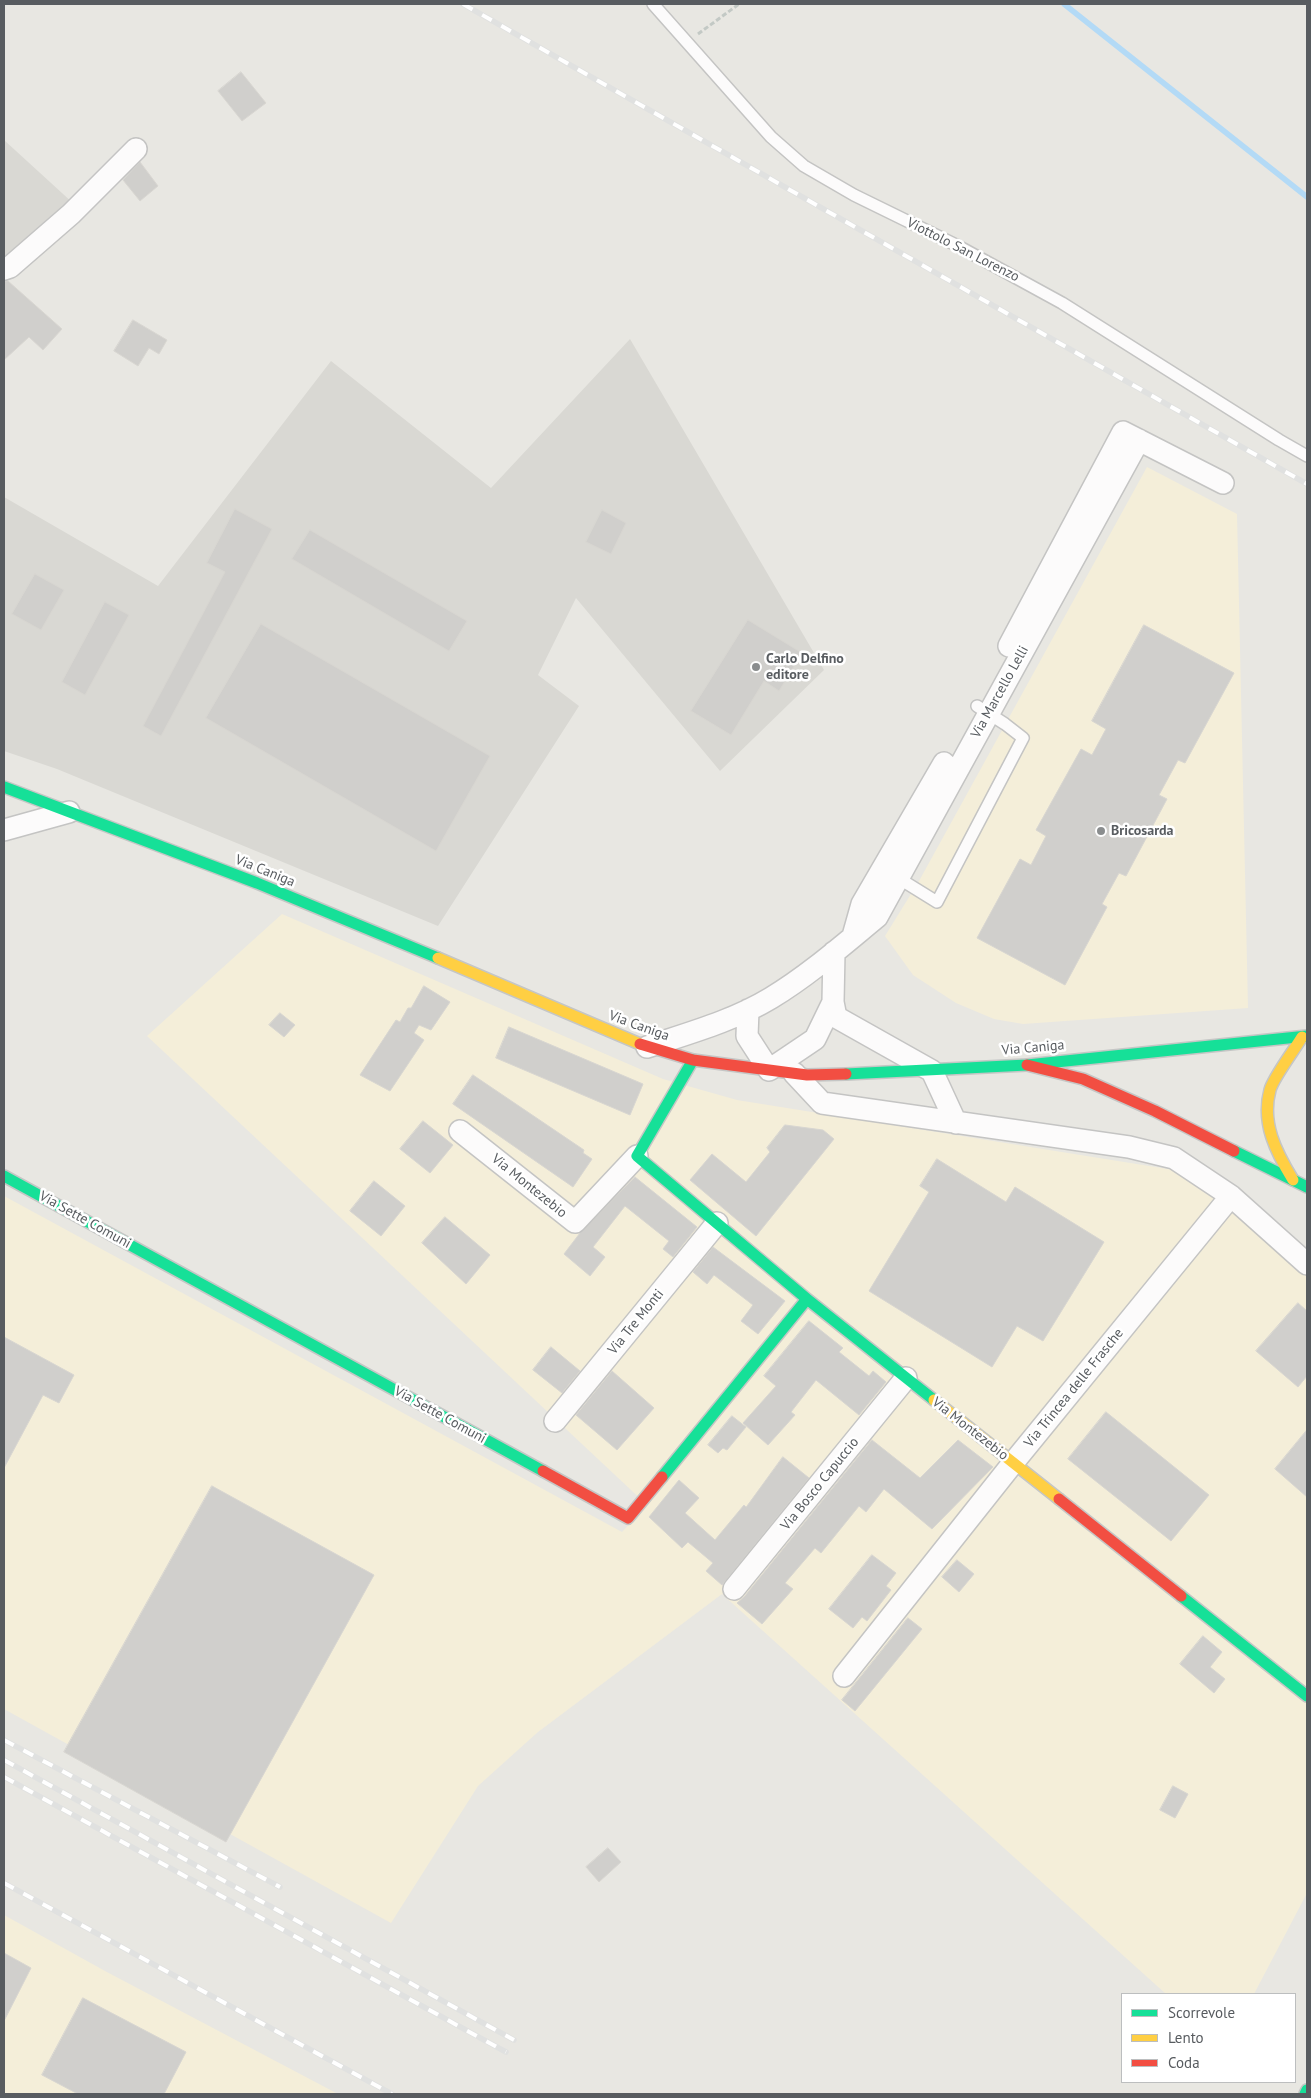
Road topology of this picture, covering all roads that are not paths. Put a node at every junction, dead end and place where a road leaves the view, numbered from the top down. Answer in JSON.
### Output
{"nodes":[{"id":1,"x":653,"y":4,"type":"edge"},
{"id":2,"x":136,"y":149,"type":"dead end"},
{"id":3,"x":4,"y":269,"type":"edge"},
{"id":4,"x":1307,"y":456,"type":"edge"},
{"id":5,"x":1223,"y":483,"type":"dead end"},
{"id":6,"x":983,"y":710,"type":"junction"},
{"id":7,"x":4,"y":787,"type":"edge"},
{"id":8,"x":69,"y":812,"type":"junction"},
{"id":9,"x":4,"y":830,"type":"edge"},
{"id":10,"x":890,"y":873,"type":"junction"},
{"id":11,"x":834,"y":952,"type":"junction"},
{"id":12,"x":833,"y":1002,"type":"junction"},
{"id":13,"x":748,"y":1010,"type":"junction"},
{"id":14,"x":1305,"y":1037,"type":"edge"},
{"id":15,"x":647,"y":1047,"type":"junction"},
{"id":16,"x":693,"y":1060,"type":"junction"},
{"id":17,"x":1027,"y":1064,"type":"junction"},
{"id":18,"x":769,"y":1070,"type":"junction"},
{"id":19,"x":932,"y":1071,"type":"junction"},
{"id":20,"x":794,"y":1073,"type":"junction"},
{"id":21,"x":956,"y":1123,"type":"junction"},
{"id":22,"x":460,"y":1131,"type":"dead end"},
{"id":23,"x":637,"y":1156,"type":"junction"},
{"id":24,"x":4,"y":1176,"type":"edge"},
{"id":25,"x":1294,"y":1180,"type":"junction"},
{"id":26,"x":1307,"y":1187,"type":"edge"},
{"id":27,"x":1231,"y":1196,"type":"junction"},
{"id":28,"x":716,"y":1223,"type":"junction"},
{"id":29,"x":1307,"y":1264,"type":"edge"},
{"id":30,"x":807,"y":1299,"type":"junction"},
{"id":31,"x":906,"y":1378,"type":"junction"},
{"id":32,"x":555,"y":1420,"type":"dead end"},
{"id":33,"x":1013,"y":1463,"type":"junction"},
{"id":34,"x":734,"y":1589,"type":"dead end"},
{"id":35,"x":844,"y":1676,"type":"dead end"},
{"id":36,"x":1307,"y":1696,"type":"edge"},
{"id":37,"x":1307,"y":2090,"type":"edge"},
{"id":38,"x":1305,"y":2094,"type":"edge"}],
"edges":[{"from":1,"to":4,"type":"lane","name":"Viottolo San Lorenzo"},
{"from":2,"to":3,"type":"street"},
{"from":5,"to":6,"type":"street","name":"Via Marcello Lelli"},
{"from":6,"to":10,"type":"street","name":"Via Marcello Lelli"},
{"from":6,"to":10,"type":"lane"},
{"from":7,"to":8,"type":"main road","name":"Via Caniga"},
{"from":8,"to":9,"type":"street"},
{"from":8,"to":15,"type":"main road","name":"Via Caniga"},
{"from":10,"to":11,"type":"street","name":"Via Marcello Lelli"},
{"from":11,"to":12,"type":"street"},
{"from":11,"to":13,"type":"street","name":"Via Marcello Lelli"},
{"from":12,"to":18,"type":"street"},
{"from":12,"to":19,"type":"street"},
{"from":13,"to":15,"type":"street","name":"Via Marcello Lelli"},
{"from":13,"to":18,"type":"street"},
{"from":14,"to":17,"type":"main road","name":"Via Caniga"},
{"from":14,"to":25,"type":"main road"},
{"from":15,"to":16,"type":"main road","name":"Via Caniga"},
{"from":16,"to":18,"type":"main road","name":"Via Caniga"},
{"from":16,"to":23,"type":"main road","name":"Via Montezebio"},
{"from":17,"to":19,"type":"main road","name":"Via Caniga"},
{"from":17,"to":25,"type":"main road"},
{"from":18,"to":20,"type":"main road","name":"Via Caniga"},
{"from":19,"to":20,"type":"main road","name":"Via Caniga"},
{"from":19,"to":21,"type":"street"},
{"from":20,"to":21,"type":"street"},
{"from":21,"to":27,"type":"street"},
{"from":22,"to":23,"type":"street","name":"Via Montezebio"},
{"from":23,"to":28,"type":"main road","name":"Via Montezebio"},
{"from":24,"to":30,"type":"main road","name":"Via Sette Comuni"},
{"from":25,"to":26,"type":"main road"},
{"from":27,"to":29,"type":"street"},
{"from":27,"to":33,"type":"street","name":"Via Trincea delle Frasche"},
{"from":28,"to":30,"type":"main road","name":"Via Montezebio"},
{"from":28,"to":32,"type":"street","name":"Via Tre Monti"},
{"from":30,"to":31,"type":"main road","name":"Via Montezebio"},
{"from":31,"to":33,"type":"main road","name":"Via Montezebio"},
{"from":31,"to":34,"type":"street","name":"Via Bosco Capuccio"},
{"from":33,"to":35,"type":"street","name":"Via Trincea delle Frasche"},
{"from":33,"to":36,"type":"main road","name":"Via Montezebio"},
{"from":37,"to":38,"type":"main road"}]}
